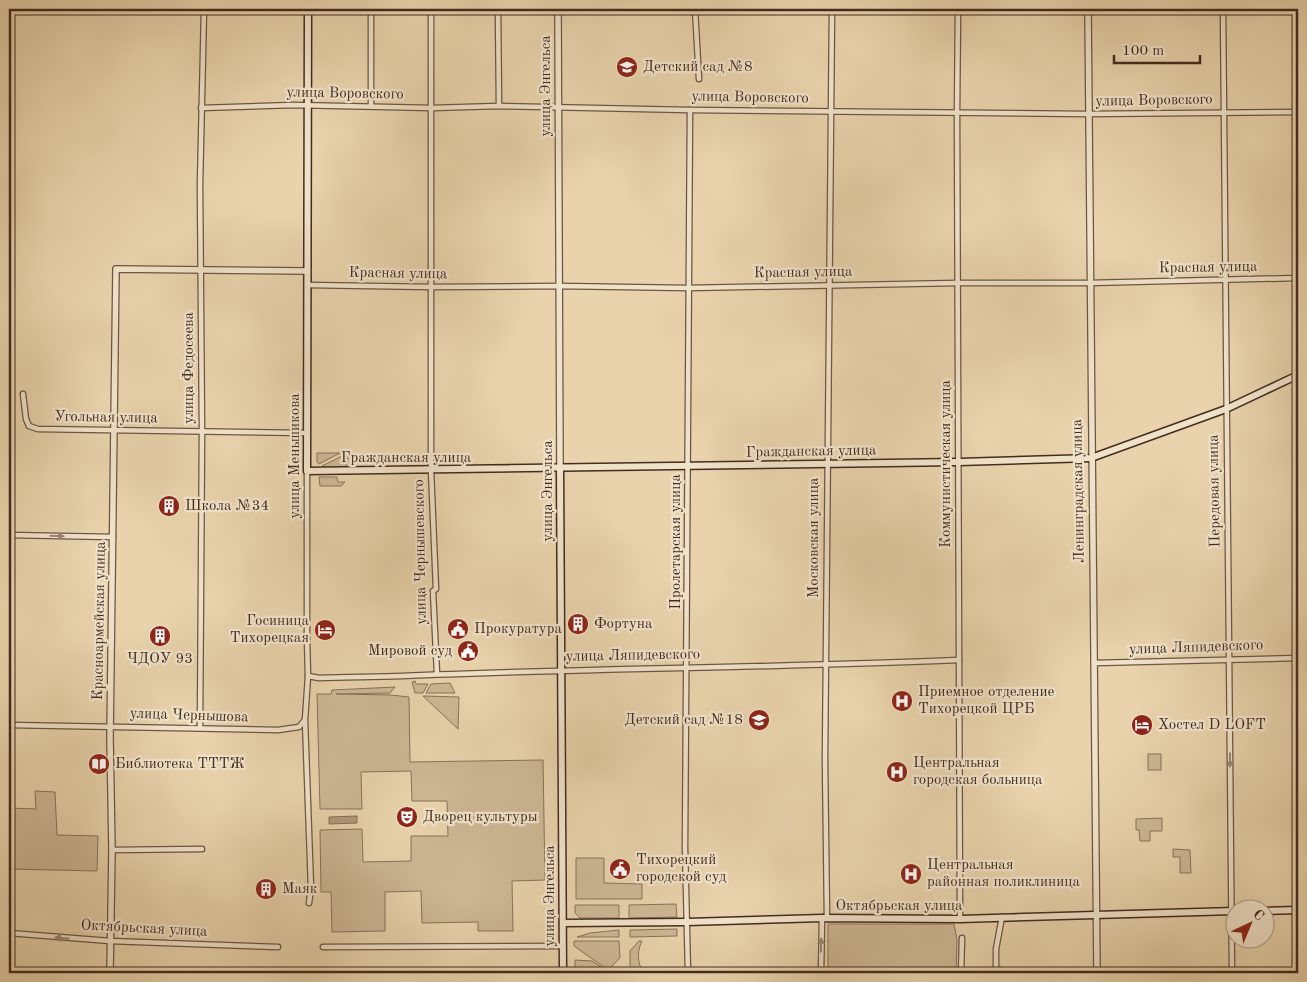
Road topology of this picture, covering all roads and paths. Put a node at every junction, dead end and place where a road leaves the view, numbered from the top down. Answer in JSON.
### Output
{"nodes":[{"id":1,"x":204,"y":9,"type":"edge"},
{"id":2,"x":308,"y":9,"type":"edge"},
{"id":3,"x":371,"y":9,"type":"edge"},
{"id":4,"x":431,"y":9,"type":"edge"},
{"id":5,"x":498,"y":9,"type":"edge"},
{"id":6,"x":558,"y":9,"type":"edge"},
{"id":7,"x":695,"y":9,"type":"edge"},
{"id":8,"x":832,"y":9,"type":"edge"},
{"id":9,"x":958,"y":9,"type":"edge"},
{"id":10,"x":1088,"y":9,"type":"edge"},
{"id":11,"x":1222,"y":9,"type":"edge"},
{"id":12,"x":699,"y":79,"type":"dead end"},
{"id":13,"x":308,"y":106,"type":"junction"},
{"id":14,"x":371,"y":106,"type":"junction"},
{"id":15,"x":500,"y":106,"type":"junction"},
{"id":16,"x":560,"y":107,"type":"junction"},
{"id":17,"x":201,"y":108,"type":"junction"},
{"id":18,"x":432,"y":108,"type":"junction"},
{"id":19,"x":690,"y":110,"type":"junction"},
{"id":20,"x":831,"y":112,"type":"junction"},
{"id":21,"x":1224,"y":112,"type":"junction"},
{"id":22,"x":1298,"y":112,"type":"edge"},
{"id":23,"x":957,"y":113,"type":"junction"},
{"id":24,"x":1088,"y":114,"type":"junction"},
{"id":25,"x":202,"y":270,"type":"junction"},
{"id":26,"x":308,"y":271,"type":"junction"},
{"id":27,"x":1298,"y":278,"type":"edge"},
{"id":28,"x":1225,"y":280,"type":"junction"},
{"id":29,"x":958,"y":283,"type":"junction"},
{"id":30,"x":1089,"y":283,"type":"junction"},
{"id":31,"x":308,"y":285,"type":"junction"},
{"id":32,"x":830,"y":285,"type":"junction"},
{"id":33,"x":559,"y":286,"type":"junction"},
{"id":34,"x":432,"y":287,"type":"junction"},
{"id":35,"x":688,"y":288,"type":"junction"},
{"id":36,"x":1298,"y":375,"type":"edge"},
{"id":37,"x":23,"y":394,"type":"dead end"},
{"id":38,"x":1226,"y":409,"type":"junction"},
{"id":39,"x":114,"y":430,"type":"junction"},
{"id":40,"x":202,"y":432,"type":"junction"},
{"id":41,"x":306,"y":433,"type":"junction"},
{"id":42,"x":1091,"y":458,"type":"junction"},
{"id":43,"x":959,"y":462,"type":"junction"},
{"id":44,"x":827,"y":464,"type":"junction"},
{"id":45,"x":689,"y":466,"type":"junction"},
{"id":46,"x":560,"y":468,"type":"junction"},
{"id":47,"x":431,"y":470,"type":"junction"},
{"id":48,"x":307,"y":471,"type":"junction"},
{"id":49,"x":9,"y":535,"type":"edge"},
{"id":50,"x":113,"y":537,"type":"junction"},
{"id":51,"x":1298,"y":658,"type":"edge"},
{"id":52,"x":1229,"y":659,"type":"junction"},
{"id":53,"x":959,"y":660,"type":"junction"},
{"id":54,"x":1094,"y":663,"type":"junction"},
{"id":55,"x":826,"y":665,"type":"junction"},
{"id":56,"x":687,"y":668,"type":"junction"},
{"id":57,"x":560,"y":670,"type":"junction"},
{"id":58,"x":437,"y":674,"type":"junction"},
{"id":59,"x":308,"y":676,"type":"junction"},
{"id":60,"x":305,"y":720,"type":"junction"},
{"id":61,"x":9,"y":725,"type":"edge"},
{"id":62,"x":111,"y":726,"type":"junction"},
{"id":63,"x":200,"y":728,"type":"junction"},
{"id":64,"x":202,"y":849,"type":"dead end"},
{"id":65,"x":112,"y":850,"type":"junction"},
{"id":66,"x":1233,"y":900,"type":"edge"},
{"id":67,"x":309,"y":903,"type":"dead end"},
{"id":68,"x":1298,"y":910,"type":"edge"},
{"id":69,"x":1224,"y":911,"type":"edge"},
{"id":70,"x":1274,"y":911,"type":"edge"},
{"id":71,"x":1096,"y":914,"type":"junction"},
{"id":72,"x":1002,"y":917,"type":"junction"},
{"id":73,"x":824,"y":918,"type":"junction"},
{"id":74,"x":960,"y":919,"type":"junction"},
{"id":75,"x":687,"y":922,"type":"junction"},
{"id":76,"x":563,"y":923,"type":"junction"},
{"id":77,"x":9,"y":933,"type":"edge"},
{"id":78,"x":962,"y":938,"type":"dead end"},
{"id":79,"x":110,"y":942,"type":"junction"},
{"id":80,"x":278,"y":946,"type":"dead end"},
{"id":81,"x":563,"y":946,"type":"junction"},
{"id":82,"x":323,"y":947,"type":"dead end"},
{"id":83,"x":1232,"y":950,"type":"edge"},
{"id":84,"x":110,"y":973,"type":"edge"},
{"id":85,"x":563,"y":973,"type":"edge"},
{"id":86,"x":688,"y":973,"type":"edge"},
{"id":87,"x":821,"y":973,"type":"edge"},
{"id":88,"x":961,"y":973,"type":"edge"},
{"id":89,"x":1014,"y":973,"type":"edge"},
{"id":90,"x":1096,"y":973,"type":"edge"},
{"id":91,"x":1232,"y":973,"type":"edge"}],
"edges":[{"from":1,"to":17,"type":"street","name":"улица Федосеева"},
{"from":2,"to":13,"type":"main road","name":"улица Меньшикова"},
{"from":3,"to":14,"type":"street"},
{"from":4,"to":18,"type":"street","name":"улица Чернышевского"},
{"from":5,"to":15,"type":"street"},
{"from":6,"to":16,"type":"street","name":"улица Энгельса"},
{"from":7,"to":12,"type":"street"},
{"from":8,"to":20,"type":"street","name":"Московская улица"},
{"from":9,"to":23,"type":"street","name":"Коммунистическая улица"},
{"from":10,"to":24,"type":"street","name":"Ленинградская улица"},
{"from":11,"to":21,"type":"street","name":"Передовая улица"},
{"from":13,"to":14,"type":"street","name":"улица Воровского"},
{"from":13,"to":17,"type":"street","name":"улица Воровского"},
{"from":13,"to":26,"type":"main road","name":"улица Меньшикова"},
{"from":14,"to":18,"type":"street","name":"улица Воровского"},
{"from":15,"to":16,"type":"street","name":"улица Воровского"},
{"from":15,"to":18,"type":"street","name":"улица Воровского"},
{"from":16,"to":19,"type":"street","name":"улица Воровского"},
{"from":16,"to":33,"type":"street","name":"улица Энгельса"},
{"from":17,"to":25,"type":"street","name":"улица Федосеева"},
{"from":18,"to":34,"type":"street","name":"улица Чернышевского"},
{"from":19,"to":20,"type":"street","name":"улица Воровского"},
{"from":19,"to":35,"type":"street","name":"Пролетарская улица"},
{"from":20,"to":23,"type":"street","name":"улица Воровского"},
{"from":20,"to":32,"type":"street","name":"Московская улица"},
{"from":21,"to":22,"type":"street","name":"улица Воровского"},
{"from":21,"to":24,"type":"street","name":"улица Воровского"},
{"from":21,"to":28,"type":"street","name":"Передовая улица"},
{"from":23,"to":24,"type":"street","name":"улица Воровского"},
{"from":23,"to":29,"type":"street","name":"Коммунистическая улица"},
{"from":24,"to":30,"type":"street","name":"Ленинградская улица"},
{"from":25,"to":26,"type":"street"},
{"from":25,"to":39,"type":"street","name":"Красноармейская улица"},
{"from":25,"to":40,"type":"street","name":"улица Федосеева"},
{"from":26,"to":31,"type":"main road","name":"улица Меньшикова"},
{"from":27,"to":28,"type":"street","name":"Красная улица"},
{"from":28,"to":30,"type":"street","name":"Красная улица"},
{"from":28,"to":38,"type":"street","name":"Передовая улица"},
{"from":29,"to":30,"type":"street","name":"Красная улица"},
{"from":29,"to":32,"type":"street","name":"Красная улица"},
{"from":29,"to":43,"type":"street","name":"Коммунистическая улица"},
{"from":30,"to":42,"type":"street","name":"Ленинградская улица"},
{"from":31,"to":34,"type":"street","name":"Красная улица"},
{"from":31,"to":41,"type":"main road","name":"улица Меньшикова"},
{"from":32,"to":35,"type":"street","name":"Красная улица"},
{"from":32,"to":44,"type":"street","name":"Московская улица"},
{"from":33,"to":34,"type":"street","name":"Красная улица"},
{"from":33,"to":35,"type":"street","name":"Красная улица"},
{"from":33,"to":46,"type":"street","name":"улица Энгельса"},
{"from":34,"to":47,"type":"street","name":"улица Чернышевского"},
{"from":35,"to":45,"type":"street","name":"Пролетарская улица"},
{"from":36,"to":38,"type":"main road","name":"Гражданская улица"},
{"from":37,"to":39,"type":"street","name":"Угольная улица"},
{"from":38,"to":42,"type":"main road","name":"Гражданская улица"},
{"from":38,"to":52,"type":"street","name":"Передовая улица"},
{"from":39,"to":40,"type":"street","name":"Угольная улица"},
{"from":39,"to":50,"type":"street","name":"Красноармейская улица"},
{"from":40,"to":41,"type":"street","name":"Угольная улица"},
{"from":40,"to":63,"type":"street","name":"улица Федосеева"},
{"from":41,"to":48,"type":"main road","name":"улица Меньшикова"},
{"from":42,"to":43,"type":"main road","name":"Гражданская улица"},
{"from":42,"to":54,"type":"street","name":"Ленинградская улица"},
{"from":43,"to":44,"type":"main road","name":"Гражданская улица"},
{"from":43,"to":53,"type":"street","name":"Коммунистическая улица"},
{"from":44,"to":45,"type":"main road","name":"Гражданская улица"},
{"from":44,"to":55,"type":"street","name":"Московская улица"},
{"from":45,"to":46,"type":"main road","name":"Гражданская улица"},
{"from":45,"to":56,"type":"street","name":"Пролетарская улица"},
{"from":46,"to":47,"type":"main road","name":"Гражданская улица"},
{"from":46,"to":57,"type":"main road","name":"улица Энгельса"},
{"from":47,"to":48,"type":"main road","name":"Гражданская улица"},
{"from":47,"to":58,"type":"street","name":"улица Чернышевского"},
{"from":48,"to":59,"type":"street","name":"улица Меньшикова"},
{"from":49,"to":50,"type":"street","one_way":true},
{"from":50,"to":62,"type":"street","name":"Красноармейская улица"},
{"from":51,"to":52,"type":"street","name":"улица Ляпидевского"},
{"from":52,"to":54,"type":"street","name":"улица Ляпидевского"},
{"from":52,"to":66,"type":"street","name":"Передовая улица","one_way":true},
{"from":53,"to":55,"type":"street","name":"улица Ляпидевского"},
{"from":53,"to":74,"type":"street","name":"Коммунистическая улица"},
{"from":54,"to":71,"type":"street","name":"Ленинградская улица"},
{"from":55,"to":56,"type":"street","name":"улица Ляпидевского"},
{"from":55,"to":73,"type":"street","name":"Московская улица"},
{"from":56,"to":57,"type":"street","name":"улица Ляпидевского"},
{"from":56,"to":75,"type":"street","name":"Пролетарская улица"},
{"from":57,"to":58,"type":"street","name":"улица Ляпидевского"},
{"from":57,"to":76,"type":"main road","name":"улица Энгельса"},
{"from":58,"to":59,"type":"street","name":"улица Ляпидевского"},
{"from":59,"to":60,"type":"street","name":"улица Меньшикова"},
{"from":60,"to":63,"type":"street","name":"улица Чернышова"},
{"from":60,"to":67,"type":"street","name":"улица Меньшикова"},
{"from":61,"to":62,"type":"street","name":"улица Чернышова"},
{"from":62,"to":63,"type":"street","name":"улица Чернышова"},
{"from":62,"to":65,"type":"street","name":"Красноармейская улица"},
{"from":64,"to":65,"type":"street"},
{"from":65,"to":79,"type":"street","name":"Красноармейская улица"},
{"from":68,"to":70,"type":"main road"},
{"from":69,"to":71,"type":"main road","name":"Октябрьская улица"},
{"from":71,"to":72,"type":"main road","name":"Октябрьская улица"},
{"from":71,"to":90,"type":"street","name":"Ленинградская улица"},
{"from":72,"to":74,"type":"main road","name":"Октябрьская улица"},
{"from":72,"to":89,"type":"street"},
{"from":73,"to":74,"type":"main road","name":"Октябрьская улица"},
{"from":73,"to":75,"type":"main road","name":"Октябрьская улица"},
{"from":87,"to":73,"type":"street","name":"Московская улица","one_way":true},
{"from":75,"to":76,"type":"main road","name":"Октябрьская улица"},
{"from":75,"to":86,"type":"street","name":"Пролетарская улица"},
{"from":76,"to":81,"type":"main road","name":"улица Энгельса"},
{"from":79,"to":77,"type":"street","name":"Октябрьская улица","one_way":true},
{"from":78,"to":88,"type":"street"},
{"from":79,"to":80,"type":"street","name":"Октябрьская улица"},
{"from":79,"to":84,"type":"street","name":"Красноармейская улица"},
{"from":81,"to":82,"type":"street"},
{"from":81,"to":85,"type":"main road","name":"улица Энгельса"},
{"from":83,"to":91,"type":"street","name":"Передовая улица"}]}
